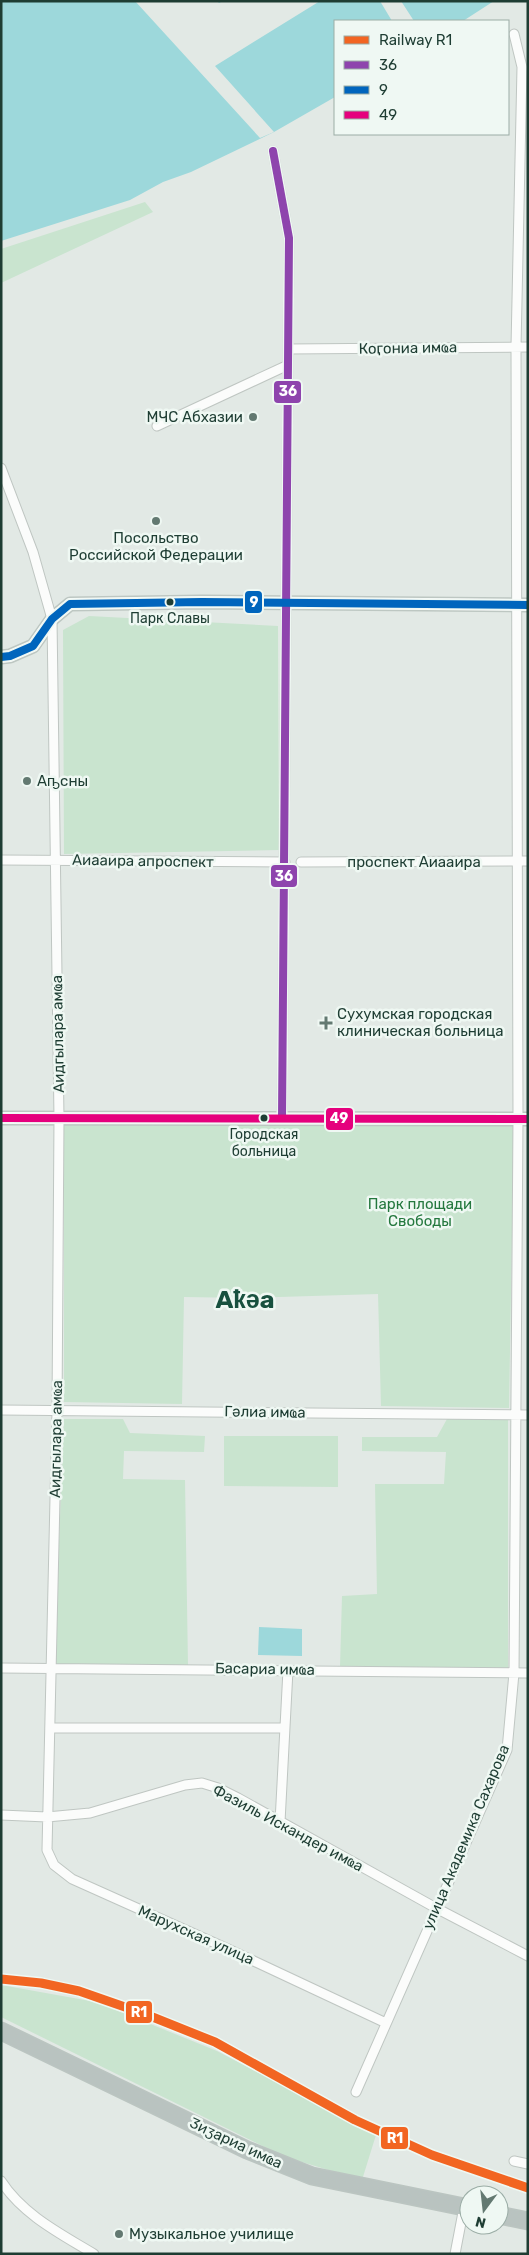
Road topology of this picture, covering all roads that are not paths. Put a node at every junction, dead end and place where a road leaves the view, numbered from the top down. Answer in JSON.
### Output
{"nodes":[{"id":1,"x":514,"y":34,"type":"dead end"},
{"id":2,"x":273,"y":151,"type":"dead end"},
{"id":3,"x":528,"y":346,"type":"edge"},
{"id":4,"x":516,"y":347,"type":"junction"},
{"id":5,"x":288,"y":349,"type":"junction"},
{"id":6,"x":288,"y":365,"type":"junction"},
{"id":7,"x":157,"y":426,"type":"dead end"},
{"id":8,"x":1,"y":468,"type":"edge"},
{"id":9,"x":286,"y":604,"type":"junction"},
{"id":10,"x":522,"y":605,"type":"edge"},
{"id":11,"x":52,"y":619,"type":"junction"},
{"id":12,"x":1,"y":657,"type":"edge"},
{"id":13,"x":1,"y":860,"type":"edge"},
{"id":14,"x":56,"y":860,"type":"junction"},
{"id":15,"x":517,"y":861,"type":"junction"},
{"id":16,"x":528,"y":861,"type":"edge"},
{"id":17,"x":285,"y":862,"type":"junction"},
{"id":18,"x":301,"y":862,"type":"dead end"},
{"id":19,"x":1,"y":1118,"type":"edge"},
{"id":20,"x":59,"y":1118,"type":"junction"},
{"id":21,"x":282,"y":1118,"type":"junction"},
{"id":22,"x":523,"y":1119,"type":"edge"},
{"id":23,"x":1,"y":1410,"type":"edge"},
{"id":24,"x":57,"y":1410,"type":"junction"},
{"id":25,"x":516,"y":1415,"type":"junction"},
{"id":26,"x":528,"y":1415,"type":"edge"},
{"id":27,"x":1,"y":1668,"type":"edge"},
{"id":28,"x":52,"y":1668,"type":"junction"},
{"id":29,"x":288,"y":1670,"type":"junction"},
{"id":30,"x":514,"y":1673,"type":"junction"},
{"id":31,"x":528,"y":1673,"type":"edge"},
{"id":32,"x":50,"y":1728,"type":"junction"},
{"id":33,"x":285,"y":1728,"type":"junction"},
{"id":34,"x":1,"y":1815,"type":"edge"},
{"id":35,"x":47,"y":1817,"type":"junction"},
{"id":36,"x":280,"y":1822,"type":"junction"},
{"id":37,"x":436,"y":1908,"type":"junction"},
{"id":38,"x":528,"y":1956,"type":"edge"},
{"id":39,"x":386,"y":2023,"type":"junction"},
{"id":40,"x":6,"y":2032,"type":"edge"},
{"id":41,"x":356,"y":2092,"type":"dead end"},
{"id":42,"x":514,"y":2162,"type":"dead end"},
{"id":43,"x":528,"y":2164,"type":"edge"},
{"id":44,"x":1,"y":2181,"type":"edge"},
{"id":45,"x":459,"y":2207,"type":"edge"},
{"id":46,"x":509,"y":2217,"type":"edge"},
{"id":47,"x":528,"y":2221,"type":"edge"},
{"id":48,"x":460,"y":2235,"type":"edge"},
{"id":49,"x":94,"y":2254,"type":"edge"},
{"id":50,"x":455,"y":2254,"type":"edge"}],
"edges":[{"from":1,"to":4,"type":"street","name":"улица Академика Сахарова"},
{"from":2,"to":5,"type":"street"},
{"from":3,"to":4,"type":"street","name":"Коӷониа имҩа"},
{"from":4,"to":5,"type":"street","name":"Коӷониа имҩа"},
{"from":4,"to":10,"type":"street","name":"улица Академика Сахарова"},
{"from":5,"to":6,"type":"street"},
{"from":6,"to":7,"type":"street"},
{"from":6,"to":9,"type":"street"},
{"from":8,"to":11,"type":"street","name":"Аидгылара амҩа"},
{"from":9,"to":10,"type":"main road"},
{"from":9,"to":11,"type":"main road"},
{"from":9,"to":17,"type":"street"},
{"from":10,"to":15,"type":"street","name":"улица Академика Сахарова"},
{"from":11,"to":12,"type":"main road"},
{"from":11,"to":14,"type":"street","name":"Аидгылара амҩа"},
{"from":13,"to":14,"type":"street","name":"Аиааира апроспект"},
{"from":14,"to":17,"type":"street","name":"Аиааира апроспект"},
{"from":14,"to":20,"type":"street","name":"Аидгылара амҩа"},
{"from":15,"to":16,"type":"street","name":"проспект Аиааира"},
{"from":15,"to":18,"type":"street","name":"проспект Аиааира"},
{"from":15,"to":22,"type":"street","name":"улица Академика Сахарова"},
{"from":17,"to":21,"type":"street"},
{"from":19,"to":20,"type":"main road"},
{"from":20,"to":21,"type":"main road"},
{"from":20,"to":24,"type":"street","name":"Аидгылара амҩа"},
{"from":21,"to":22,"type":"main road"},
{"from":22,"to":25,"type":"street","name":"улица Академика Сахарова"},
{"from":23,"to":24,"type":"street","name":"Гәлиа имҩа"},
{"from":24,"to":25,"type":"street","name":"Гәлиа имҩа"},
{"from":24,"to":28,"type":"street","name":"Аидгылара амҩа"},
{"from":25,"to":26,"type":"street","name":"Гәлиа имҩа"},
{"from":25,"to":30,"type":"street","name":"улица Академика Сахарова"},
{"from":27,"to":28,"type":"street","name":"Басариа имҩа"},
{"from":28,"to":29,"type":"street","name":"Басариа имҩа"},
{"from":28,"to":32,"type":"street","name":"Аидгылара амҩа"},
{"from":29,"to":30,"type":"street","name":"Басариа имҩа"},
{"from":29,"to":33,"type":"street"},
{"from":30,"to":31,"type":"street","name":"Басариа имҩа"},
{"from":30,"to":37,"type":"street","name":"улица Академика Сахарова"},
{"from":32,"to":33,"type":"street"},
{"from":32,"to":35,"type":"street","name":"Марухская улица"},
{"from":33,"to":36,"type":"street"},
{"from":34,"to":35,"type":"street","name":"Фазиль Искандер имҩа"},
{"from":35,"to":36,"type":"street","name":"Фазиль Искандер имҩа"},
{"from":35,"to":39,"type":"street","name":"Марухская улица"},
{"from":36,"to":37,"type":"street","name":"Фазиль Искандер имҩа"},
{"from":37,"to":38,"type":"street","name":"Фазиль Искандер имҩа"},
{"from":37,"to":39,"type":"street","name":"улица Академика Сахарова"},
{"from":39,"to":41,"type":"street","name":"улица Академика Сахарова"},
{"from":40,"to":45,"type":"highway","name":"Ӡиӡариа имҩа"},
{"from":42,"to":43,"type":"street"},
{"from":44,"to":49,"type":"street"},
{"from":46,"to":47,"type":"highway"},
{"from":48,"to":50,"type":"street"}]}
